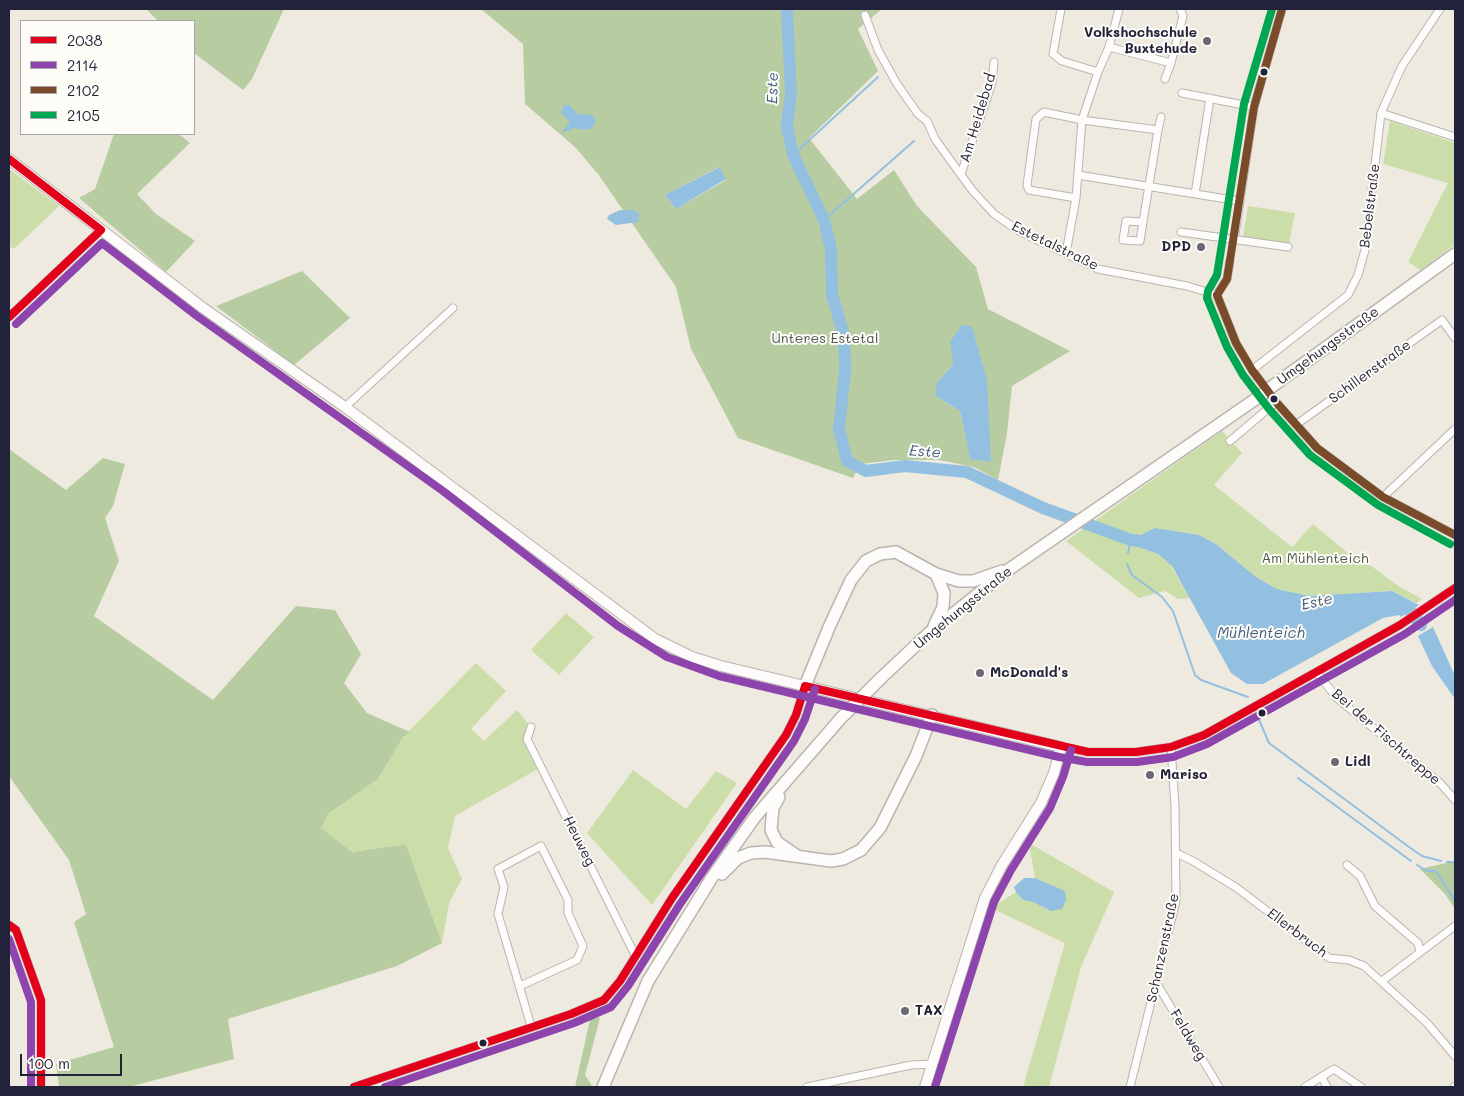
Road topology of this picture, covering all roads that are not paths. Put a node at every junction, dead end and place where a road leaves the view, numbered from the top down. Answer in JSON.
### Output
{"nodes":[{"id":1,"x":1061,"y":9,"type":"edge"},
{"id":2,"x":1118,"y":9,"type":"edge"},
{"id":3,"x":1180,"y":9,"type":"edge"},
{"id":4,"x":1282,"y":9,"type":"edge"},
{"id":5,"x":1440,"y":9,"type":"edge"},
{"id":6,"x":865,"y":15,"type":"dead end"},
{"id":7,"x":1109,"y":47,"type":"junction"},
{"id":8,"x":994,"y":62,"type":"dead end"},
{"id":9,"x":1171,"y":63,"type":"junction"},
{"id":10,"x":1098,"y":72,"type":"junction"},
{"id":11,"x":1165,"y":79,"type":"dead end"},
{"id":12,"x":1182,"y":93,"type":"dead end"},
{"id":13,"x":1210,"y":98,"type":"junction"},
{"id":14,"x":1254,"y":107,"type":"junction"},
{"id":15,"x":1382,"y":113,"type":"junction"},
{"id":16,"x":1161,"y":117,"type":"dead end"},
{"id":17,"x":1082,"y":120,"type":"junction"},
{"id":18,"x":1158,"y":130,"type":"junction"},
{"id":19,"x":1455,"y":137,"type":"edge"},
{"id":20,"x":9,"y":159,"type":"edge"},
{"id":21,"x":960,"y":174,"type":"junction"},
{"id":22,"x":1078,"y":175,"type":"junction"},
{"id":23,"x":1148,"y":187,"type":"junction"},
{"id":24,"x":1195,"y":194,"type":"junction"},
{"id":25,"x":1076,"y":198,"type":"junction"},
{"id":26,"x":1239,"y":201,"type":"junction"},
{"id":27,"x":1143,"y":222,"type":"dead end"},
{"id":28,"x":101,"y":230,"type":"junction"},
{"id":29,"x":1181,"y":232,"type":"dead end"},
{"id":30,"x":1234,"y":240,"type":"junction"},
{"id":31,"x":1288,"y":247,"type":"dead end"},
{"id":32,"x":1066,"y":253,"type":"junction"},
{"id":33,"x":1455,"y":254,"type":"edge"},
{"id":34,"x":1230,"y":262,"type":"tunnel mouth"},
{"id":35,"x":1217,"y":295,"type":"junction"},
{"id":36,"x":453,"y":308,"type":"dead end"},
{"id":37,"x":9,"y":317,"type":"edge"},
{"id":38,"x":1455,"y":338,"type":"edge"},
{"id":39,"x":1252,"y":370,"type":"junction"},
{"id":40,"x":1276,"y":402,"type":"junction"},
{"id":41,"x":345,"y":406,"type":"junction"},
{"id":42,"x":1297,"y":424,"type":"junction"},
{"id":43,"x":1455,"y":429,"type":"edge"},
{"id":44,"x":1230,"y":441,"type":"dead end"},
{"id":45,"x":1383,"y":497,"type":"junction"},
{"id":46,"x":1455,"y":535,"type":"edge"},
{"id":47,"x":1008,"y":570,"type":"junction"},
{"id":48,"x":936,"y":574,"type":"junction"},
{"id":49,"x":1455,"y":588,"type":"edge"},
{"id":50,"x":929,"y":633,"type":"junction"},
{"id":51,"x":1317,"y":673,"type":"junction"},
{"id":52,"x":805,"y":686,"type":"junction"},
{"id":53,"x":932,"y":715,"type":"junction"},
{"id":54,"x":532,"y":727,"type":"dead end"},
{"id":55,"x":814,"y":747,"type":"junction"},
{"id":56,"x":1061,"y":747,"type":"junction"},
{"id":57,"x":1170,"y":747,"type":"junction"},
{"id":58,"x":1455,"y":800,"type":"edge"},
{"id":59,"x":1176,"y":853,"type":"junction"},
{"id":60,"x":797,"y":856,"type":"junction"},
{"id":61,"x":1347,"y":865,"type":"dead end"},
{"id":62,"x":9,"y":925,"type":"edge"},
{"id":63,"x":1455,"y":926,"type":"edge"},
{"id":64,"x":676,"y":934,"type":"junction"},
{"id":65,"x":1420,"y":952,"type":"junction"},
{"id":66,"x":635,"y":956,"type":"junction"},
{"id":67,"x":1382,"y":981,"type":"junction"},
{"id":68,"x":1157,"y":984,"type":"junction"},
{"id":69,"x":520,"y":986,"type":"junction"},
{"id":70,"x":531,"y":1026,"type":"junction"},
{"id":71,"x":1455,"y":1056,"type":"edge"},
{"id":72,"x":933,"y":1064,"type":"junction"},
{"id":73,"x":1322,"y":1078,"type":"junction"},
{"id":74,"x":40,"y":1087,"type":"edge"},
{"id":75,"x":354,"y":1087,"type":"edge"},
{"id":76,"x":603,"y":1087,"type":"edge"},
{"id":77,"x":807,"y":1087,"type":"edge"},
{"id":78,"x":925,"y":1087,"type":"edge"},
{"id":79,"x":1130,"y":1087,"type":"edge"},
{"id":80,"x":1219,"y":1087,"type":"edge"},
{"id":81,"x":1305,"y":1087,"type":"edge"},
{"id":82,"x":1327,"y":1087,"type":"edge"},
{"id":83,"x":1361,"y":1087,"type":"edge"}],
"edges":[{"from":1,"to":10,"type":"street"},
{"from":2,"to":7,"type":"street"},
{"from":3,"to":9,"type":"street"},
{"from":4,"to":14,"type":"street"},
{"from":5,"to":15,"type":"street","name":"Bebelstraße"},
{"from":6,"to":21,"type":"street","name":"Estetalstraße"},
{"from":7,"to":9,"type":"street"},
{"from":7,"to":10,"type":"street"},
{"from":8,"to":21,"type":"street","name":"Am Heidebad"},
{"from":9,"to":11,"type":"street"},
{"from":10,"to":17,"type":"street"},
{"from":12,"to":13,"type":"street"},
{"from":13,"to":14,"type":"street"},
{"from":13,"to":24,"type":"street"},
{"from":14,"to":26,"type":"street"},
{"from":15,"to":19,"type":"street"},
{"from":15,"to":39,"type":"street","name":"Bebelstraße"},
{"from":16,"to":18,"type":"street"},
{"from":17,"to":18,"type":"street"},
{"from":17,"to":22,"type":"street"},
{"from":17,"to":25,"type":"street"},
{"from":18,"to":23,"type":"street"},
{"from":20,"to":28,"type":"main road"},
{"from":21,"to":32,"type":"street","name":"Estetalstraße"},
{"from":22,"to":23,"type":"street"},
{"from":22,"to":25,"type":"street"},
{"from":23,"to":24,"type":"street"},
{"from":23,"to":27,"type":"street"},
{"from":24,"to":26,"type":"street"},
{"from":25,"to":32,"type":"street"},
{"from":26,"to":30,"type":"street"},
{"from":28,"to":37,"type":"street"},
{"from":28,"to":41,"type":"main road"},
{"from":29,"to":30,"type":"street"},
{"from":30,"to":31,"type":"street"},
{"from":32,"to":35,"type":"street","name":"Estetalstraße"},
{"from":33,"to":47,"type":"main road","name":"Umgehungsstraße","bridge":true},
{"from":34,"to":35,"type":"street"},
{"from":35,"to":39,"type":"street"},
{"from":36,"to":41,"type":"street"},
{"from":38,"to":42,"type":"street","name":"Schillerstraße"},
{"from":39,"to":40,"type":"street"},
{"from":40,"to":42,"type":"street"},
{"from":40,"to":44,"type":"street"},
{"from":41,"to":52,"type":"main road"},
{"from":42,"to":45,"type":"street"},
{"from":43,"to":45,"type":"street"},
{"from":45,"to":46,"type":"street"},
{"from":47,"to":48,"type":"main road"},
{"from":47,"to":50,"type":"main road","name":"Umgehungsstraße"},
{"from":48,"to":50,"type":"main road"},
{"from":48,"to":52,"type":"main road"},
{"from":49,"to":51,"type":"street"},
{"from":50,"to":55,"type":"main road","name":"Umgehungsstraße","bridge":true},
{"from":51,"to":57,"type":"street"},
{"from":51,"to":58,"type":"street","name":"Bei der Fischtreppe"},
{"from":52,"to":53,"type":"main road"},
{"from":52,"to":66,"type":"street"},
{"from":53,"to":56,"type":"main road"},
{"from":53,"to":60,"type":"main road"},
{"from":54,"to":66,"type":"street","name":"Heuweg"},
{"from":55,"to":60,"type":"main road"},
{"from":55,"to":64,"type":"main road","name":"Umgehungsstraße"},
{"from":56,"to":57,"type":"street"},
{"from":56,"to":72,"type":"main road"},
{"from":57,"to":59,"type":"street","name":"Schanzenstraße"},
{"from":59,"to":67,"type":"street","name":"Ellerbruch"},
{"from":59,"to":68,"type":"street","name":"Schanzenstraße"},
{"from":60,"to":64,"type":"main road"},
{"from":61,"to":65,"type":"street"},
{"from":62,"to":74,"type":"street"},
{"from":63,"to":65,"type":"street"},
{"from":64,"to":76,"type":"main road","name":"Umgehungsstraße"},
{"from":65,"to":67,"type":"street"},
{"from":66,"to":70,"type":"street"},
{"from":67,"to":71,"type":"street","name":"Ellerbruch"},
{"from":68,"to":79,"type":"street","name":"Schanzenstraße"},
{"from":68,"to":80,"type":"street","name":"Feldweg"},
{"from":69,"to":69,"type":"street"},
{"from":69,"to":70,"type":"street"},
{"from":70,"to":75,"type":"street"},
{"from":72,"to":77,"type":"street"},
{"from":72,"to":78,"type":"main road"},
{"from":73,"to":81,"type":"street"},
{"from":73,"to":82,"type":"street"},
{"from":73,"to":83,"type":"street"}]}
